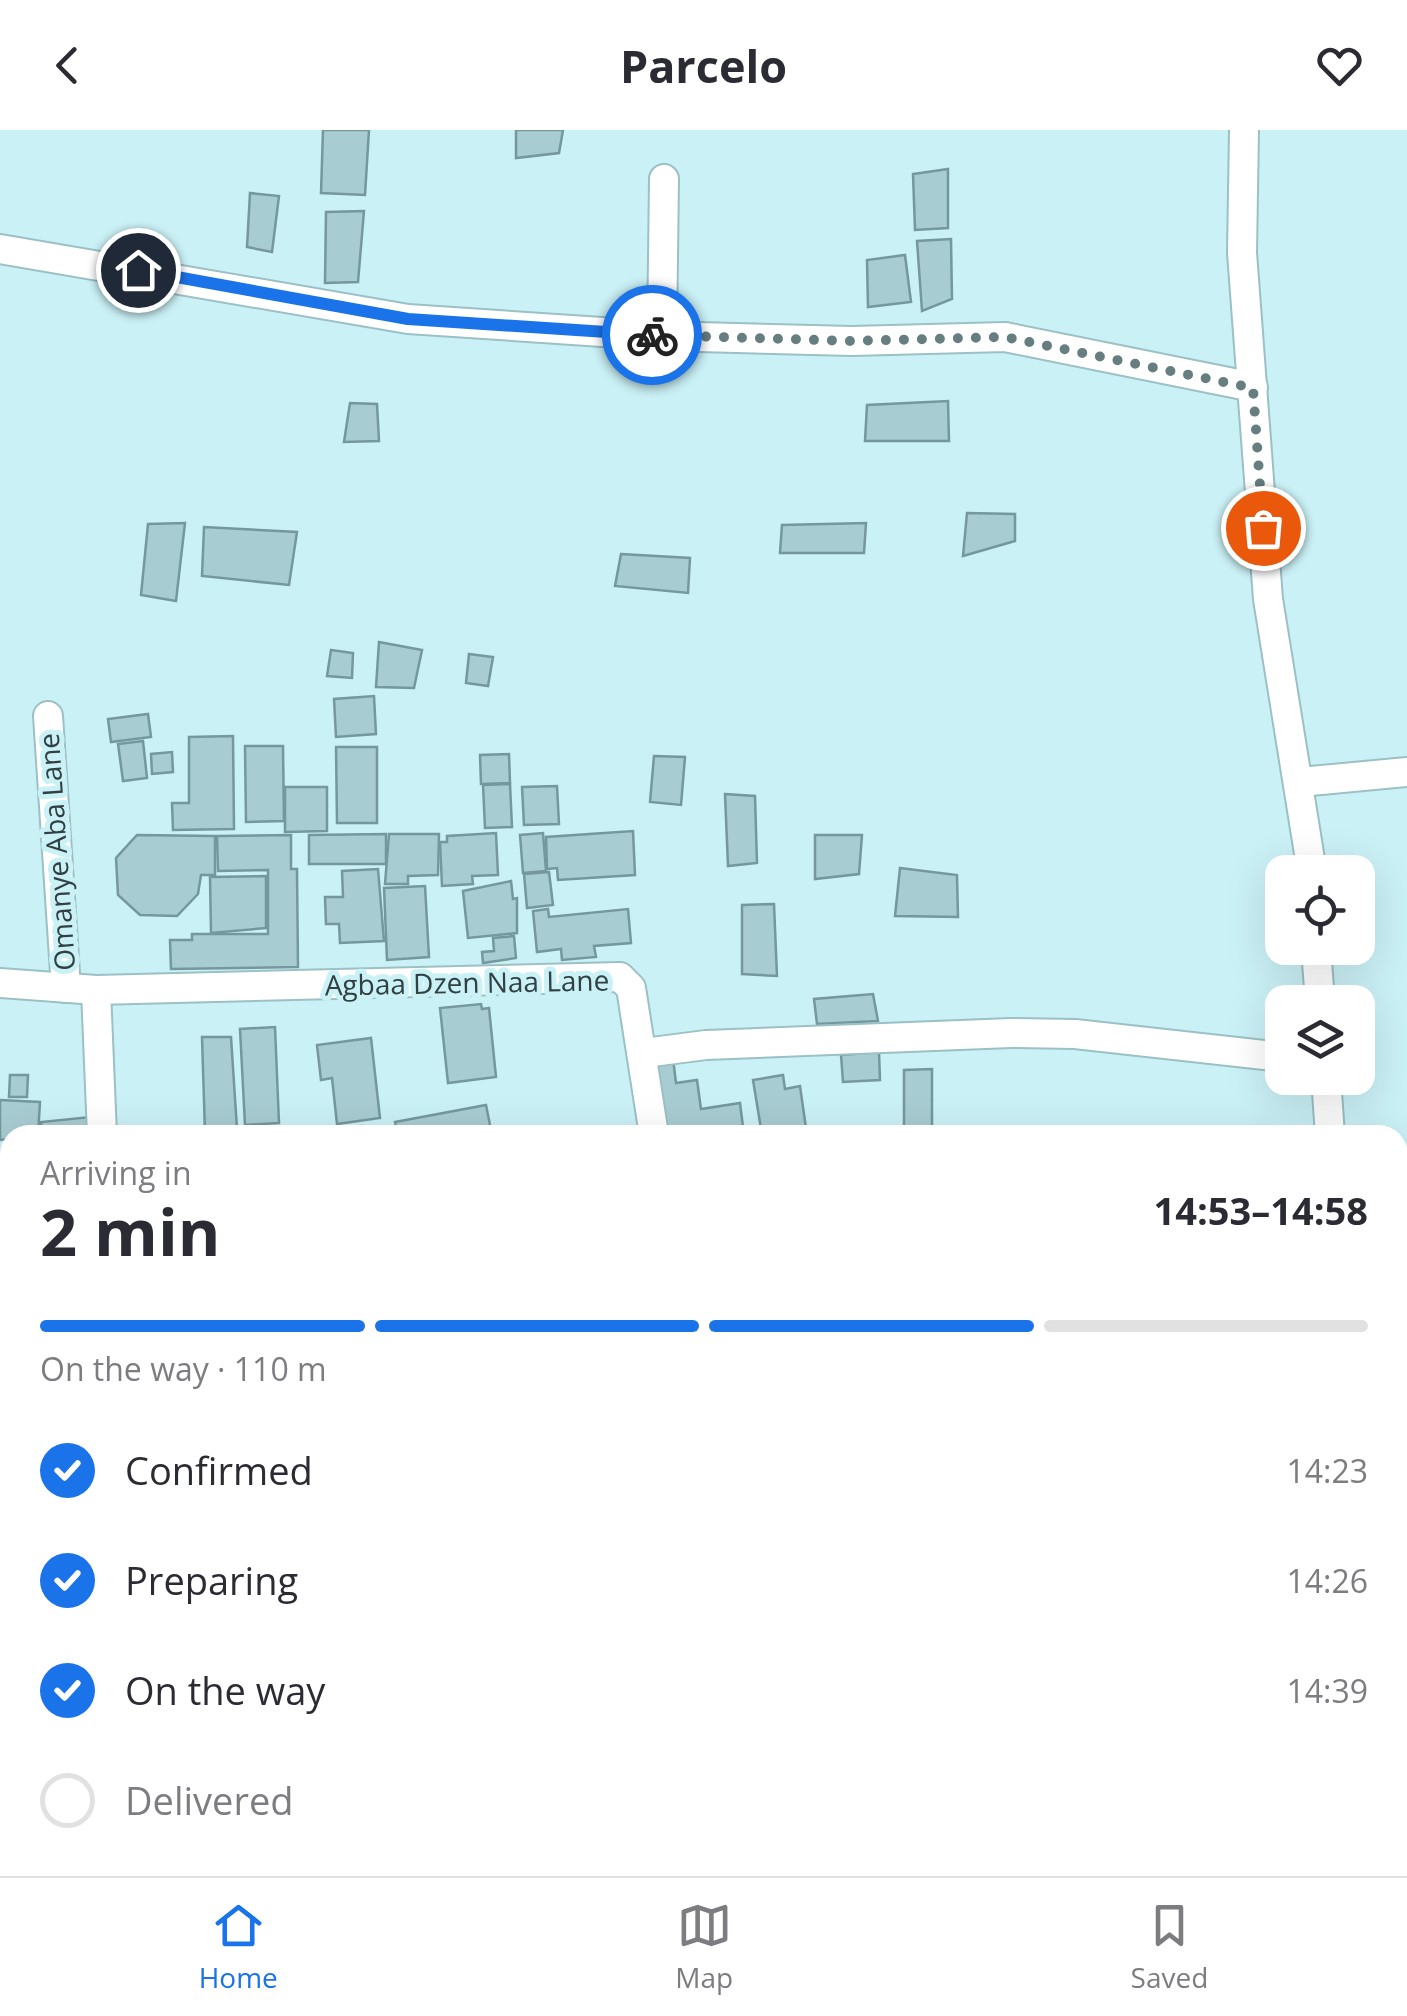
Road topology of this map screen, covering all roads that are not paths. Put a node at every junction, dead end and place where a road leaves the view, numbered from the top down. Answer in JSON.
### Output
{"nodes":[{"id":1,"x":1244,"y":130,"type":"edge"},
{"id":2,"x":664,"y":179,"type":"dead end"},
{"id":3,"x":0,"y":249,"type":"edge"},
{"id":4,"x":662,"y":336,"type":"junction"},
{"id":5,"x":1253,"y":388,"type":"junction"},
{"id":6,"x":48,"y":716,"type":"dead end"},
{"id":7,"x":1407,"y":772,"type":"edge"},
{"id":8,"x":1300,"y":782,"type":"junction"},
{"id":9,"x":1310,"y":855,"type":"edge"},
{"id":10,"x":0,"y":983,"type":"edge"},
{"id":11,"x":66,"y":988,"type":"junction"},
{"id":12,"x":96,"y":990,"type":"junction"},
{"id":13,"x":644,"y":1053,"type":"junction"},
{"id":14,"x":1265,"y":1055,"type":"edge"},
{"id":15,"x":1327,"y":1095,"type":"edge"},
{"id":16,"x":102,"y":1125,"type":"edge"},
{"id":17,"x":653,"y":1125,"type":"edge"},
{"id":18,"x":1329,"y":1125,"type":"edge"}],
"edges":[{"from":1,"to":5,"type":"street"},
{"from":2,"to":4,"type":"street"},
{"from":3,"to":4,"type":"street"},
{"from":4,"to":5,"type":"street"},
{"from":5,"to":8,"type":"street"},
{"from":6,"to":11,"type":"street","name":"Omanye Aba Lane"},
{"from":7,"to":8,"type":"street"},
{"from":8,"to":9,"type":"street"},
{"from":10,"to":11,"type":"street","name":"Agbaa Dzen Naa Lane"},
{"from":11,"to":12,"type":"street","name":"Agbaa Dzen Naa Lane"},
{"from":12,"to":13,"type":"street","name":"Agbaa Dzen Naa Lane"},
{"from":12,"to":16,"type":"street"},
{"from":13,"to":14,"type":"street"},
{"from":13,"to":17,"type":"street","name":"Agbaa Dzen Naa Lane"},
{"from":15,"to":18,"type":"street"}]}
